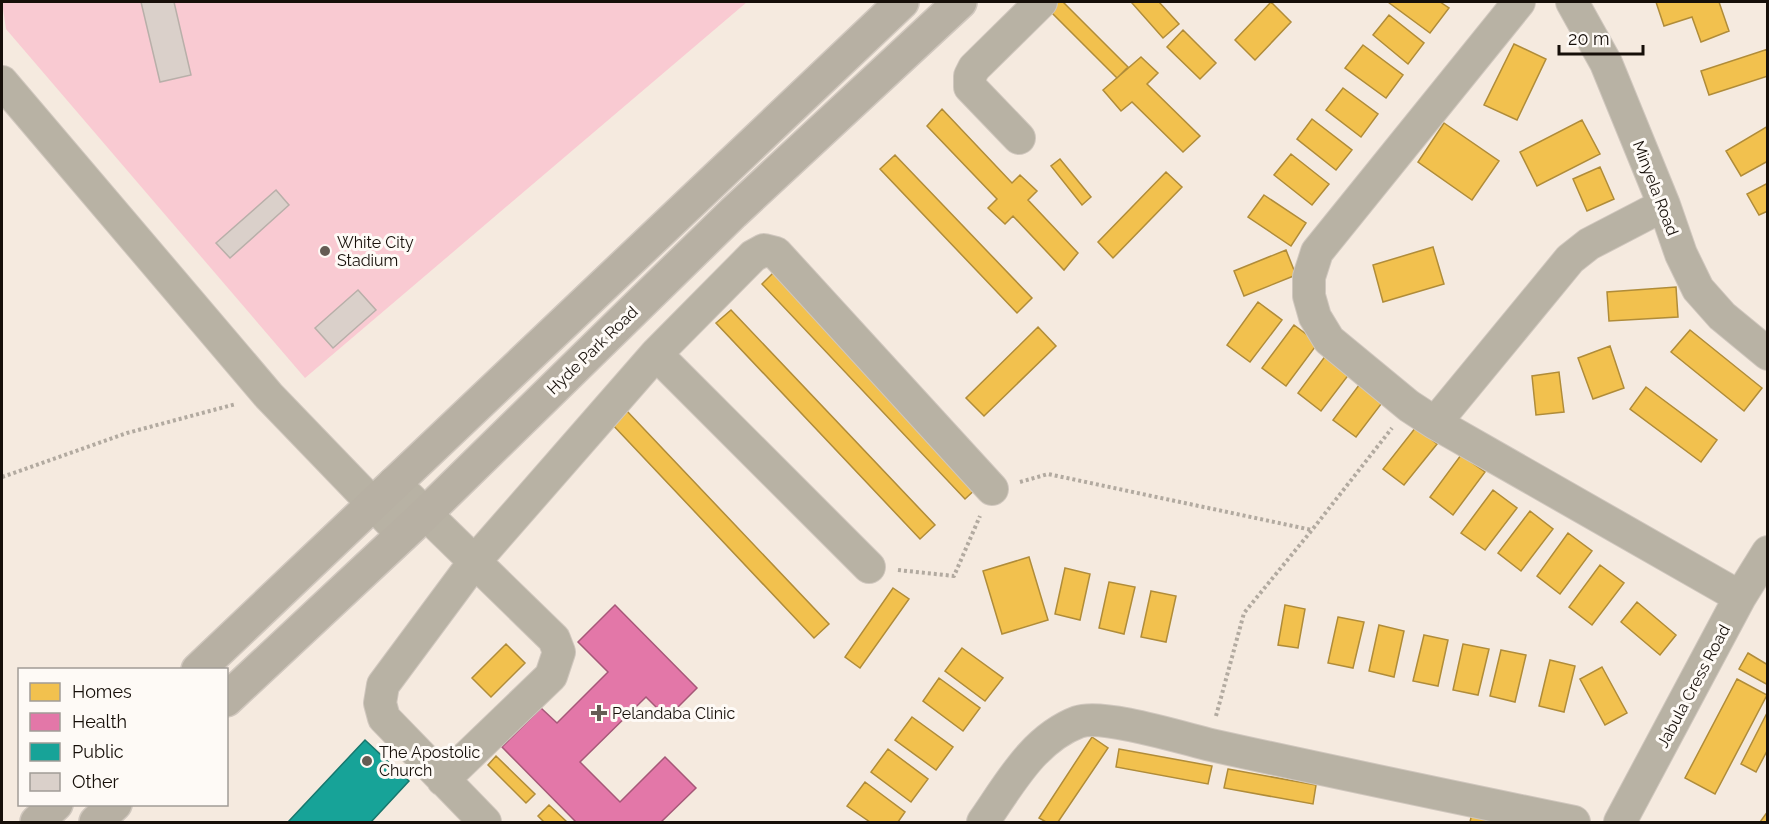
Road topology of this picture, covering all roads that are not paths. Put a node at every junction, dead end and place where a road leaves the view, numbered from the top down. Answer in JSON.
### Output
{"nodes":[{"id":1,"x":902,"y":2,"type":"edge"},
{"id":2,"x":960,"y":2,"type":"edge"},
{"id":3,"x":1041,"y":2,"type":"edge"},
{"id":4,"x":1519,"y":2,"type":"edge"},
{"id":5,"x":1572,"y":2,"type":"edge"},
{"id":6,"x":2,"y":82,"type":"edge"},
{"id":7,"x":1019,"y":138,"type":"dead end"},
{"id":8,"x":1664,"y":205,"type":"junction"},
{"id":9,"x":656,"y":354,"type":"junction"},
{"id":10,"x":1767,"y":354,"type":"edge"},
{"id":11,"x":1435,"y":423,"type":"junction"},
{"id":12,"x":992,"y":489,"type":"road end"},
{"id":13,"x":384,"y":493,"type":"junction"},
{"id":14,"x":414,"y":525,"type":"junction"},
{"id":15,"x":1767,"y":552,"type":"edge"},
{"id":16,"x":475,"y":561,"type":"junction"},
{"id":17,"x":869,"y":567,"type":"road end"},
{"id":18,"x":1740,"y":597,"type":"junction"},
{"id":19,"x":199,"y":668,"type":"edge"},
{"id":20,"x":228,"y":698,"type":"edge"},
{"id":21,"x":443,"y":780,"type":"junction"},
{"id":22,"x":54,"y":806,"type":"edge"},
{"id":23,"x":113,"y":806,"type":"edge"},
{"id":24,"x":37,"y":822,"type":"edge"},
{"id":25,"x":96,"y":822,"type":"edge"},
{"id":26,"x":485,"y":822,"type":"edge"},
{"id":27,"x":983,"y":822,"type":"edge"},
{"id":28,"x":1574,"y":822,"type":"edge"},
{"id":29,"x":1620,"y":822,"type":"edge"}],
"edges":[{"from":1,"to":13,"type":"street"},
{"from":2,"to":14,"type":"street","name":"Hyde Park Road"},
{"from":3,"to":7,"type":"street"},
{"from":4,"to":11,"type":"street"},
{"from":5,"to":8,"type":"street","name":"Minyela Road"},
{"from":6,"to":13,"type":"street"},
{"from":8,"to":10,"type":"street","name":"Minyela Road"},
{"from":8,"to":11,"type":"street"},
{"from":9,"to":12,"type":"street"},
{"from":9,"to":16,"type":"street"},
{"from":9,"to":17,"type":"street"},
{"from":11,"to":18,"type":"street"},
{"from":13,"to":14,"type":"street"},
{"from":13,"to":19,"type":"street"},
{"from":14,"to":16,"type":"street"},
{"from":14,"to":20,"type":"street","name":"Hyde Park Road"},
{"from":15,"to":18,"type":"street","name":"Jabula Cress Road"},
{"from":16,"to":21,"type":"street"},
{"from":16,"to":21,"type":"street"},
{"from":18,"to":29,"type":"street","name":"Jabula Cress Road"},
{"from":21,"to":26,"type":"street"},
{"from":22,"to":24,"type":"street"},
{"from":23,"to":25,"type":"street"},
{"from":27,"to":28,"type":"street"}]}
